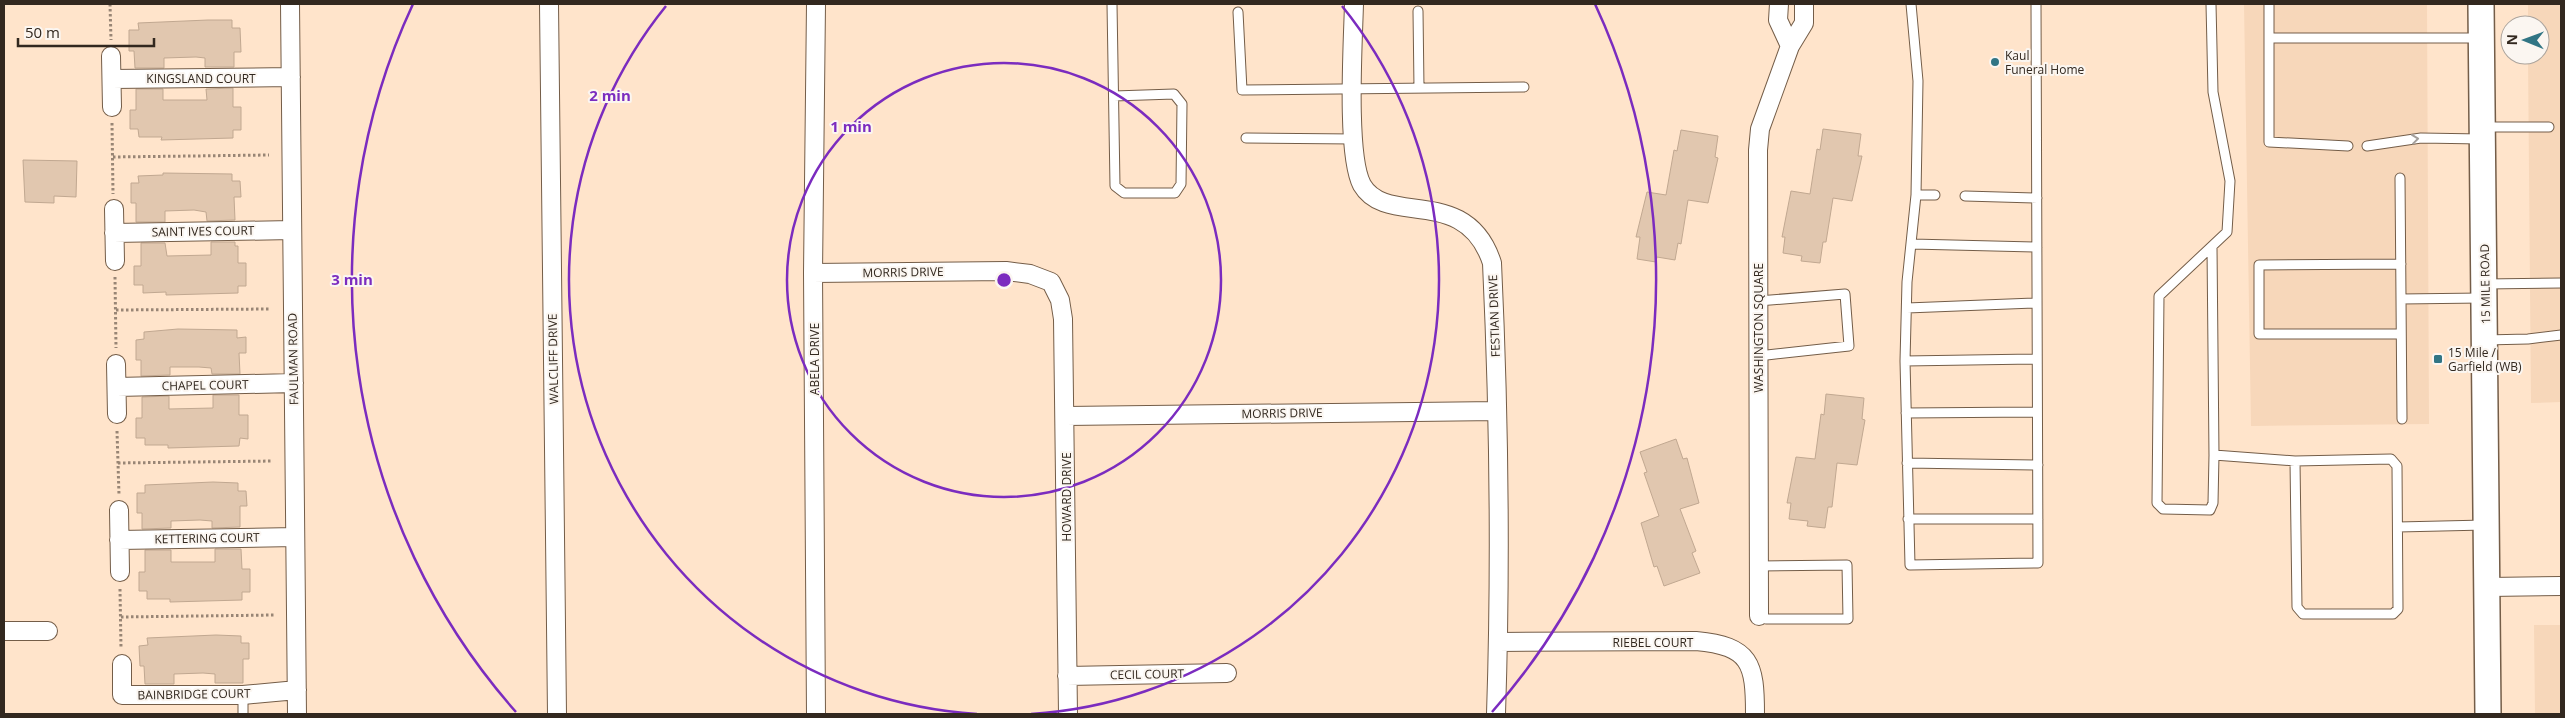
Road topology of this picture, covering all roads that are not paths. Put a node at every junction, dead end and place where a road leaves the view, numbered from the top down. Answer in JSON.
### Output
{"nodes":[{"id":1,"x":290,"y":4,"type":"edge"},
{"id":2,"x":550,"y":4,"type":"edge"},
{"id":3,"x":816,"y":4,"type":"edge"},
{"id":4,"x":1112,"y":4,"type":"edge"},
{"id":5,"x":1354,"y":4,"type":"edge"},
{"id":6,"x":1779,"y":4,"type":"edge"},
{"id":7,"x":1804,"y":4,"type":"edge"},
{"id":8,"x":1911,"y":4,"type":"edge"},
{"id":9,"x":2036,"y":4,"type":"edge"},
{"id":10,"x":2211,"y":4,"type":"edge"},
{"id":11,"x":2269,"y":4,"type":"edge"},
{"id":12,"x":2481,"y":4,"type":"edge"},
{"id":13,"x":1238,"y":12,"type":"dead end"},
{"id":14,"x":1418,"y":12,"type":"dead end"},
{"id":15,"x":2270,"y":38,"type":"junction"},
{"id":16,"x":2482,"y":38,"type":"junction"},
{"id":17,"x":1790,"y":46,"type":"junction"},
{"id":18,"x":111,"y":56,"type":"road end"},
{"id":19,"x":291,"y":77,"type":"junction"},
{"id":20,"x":112,"y":79,"type":"junction"},
{"id":21,"x":1524,"y":87,"type":"dead end"},
{"id":22,"x":1419,"y":88,"type":"junction"},
{"id":23,"x":1353,"y":89,"type":"junction"},
{"id":24,"x":1114,"y":96,"type":"junction"},
{"id":25,"x":112,"y":107,"type":"road end"},
{"id":26,"x":2549,"y":126,"type":"dead end"},
{"id":27,"x":2483,"y":133,"type":"junction"},
{"id":28,"x":1246,"y":138,"type":"dead end"},
{"id":29,"x":1354,"y":139,"type":"junction"},
{"id":30,"x":2348,"y":146,"type":"dead end"},
{"id":31,"x":2367,"y":146,"type":"dead end"},
{"id":32,"x":2400,"y":178,"type":"dead end"},
{"id":33,"x":1916,"y":194,"type":"junction"},
{"id":34,"x":1934,"y":196,"type":"dead end"},
{"id":35,"x":1965,"y":196,"type":"dead end"},
{"id":36,"x":2037,"y":198,"type":"junction"},
{"id":37,"x":114,"y":210,"type":"road end"},
{"id":38,"x":292,"y":230,"type":"junction"},
{"id":39,"x":114,"y":233,"type":"junction"},
{"id":40,"x":1912,"y":244,"type":"junction"},
{"id":41,"x":2037,"y":247,"type":"junction"},
{"id":42,"x":2212,"y":247,"type":"junction"},
{"id":43,"x":115,"y":261,"type":"road end"},
{"id":44,"x":2400,"y":264,"type":"junction"},
{"id":45,"x":813,"y":274,"type":"junction"},
{"id":46,"x":1051,"y":282,"type":"joint"},
{"id":47,"x":2561,"y":283,"type":"edge"},
{"id":48,"x":2485,"y":291,"type":"junction"},
{"id":49,"x":2401,"y":298,"type":"junction"},
{"id":50,"x":1758,"y":301,"type":"junction"},
{"id":51,"x":2037,"y":303,"type":"junction"},
{"id":52,"x":1907,"y":308,"type":"junction"},
{"id":53,"x":2401,"y":334,"type":"junction"},
{"id":54,"x":2560,"y":335,"type":"edge"},
{"id":55,"x":2485,"y":340,"type":"junction"},
{"id":56,"x":1758,"y":356,"type":"junction"},
{"id":57,"x":2037,"y":359,"type":"junction"},
{"id":58,"x":1905,"y":361,"type":"junction"},
{"id":59,"x":116,"y":364,"type":"road end"},
{"id":60,"x":294,"y":383,"type":"junction"},
{"id":61,"x":117,"y":387,"type":"junction"},
{"id":62,"x":1498,"y":411,"type":"junction"},
{"id":63,"x":2037,"y":412,"type":"junction"},
{"id":64,"x":1906,"y":413,"type":"junction"},
{"id":65,"x":117,"y":414,"type":"road end"},
{"id":66,"x":1066,"y":416,"type":"junction"},
{"id":67,"x":2402,"y":419,"type":"dead end"},
{"id":68,"x":2214,"y":455,"type":"junction"},
{"id":69,"x":2295,"y":461,"type":"junction"},
{"id":70,"x":1907,"y":463,"type":"junction"},
{"id":71,"x":2038,"y":465,"type":"junction"},
{"id":72,"x":119,"y":510,"type":"road end"},
{"id":73,"x":1908,"y":518,"type":"junction"},
{"id":74,"x":2038,"y":518,"type":"junction"},
{"id":75,"x":2487,"y":525,"type":"junction"},
{"id":76,"x":2398,"y":527,"type":"junction"},
{"id":77,"x":295,"y":537,"type":"junction"},
{"id":78,"x":120,"y":540,"type":"junction"},
{"id":79,"x":1759,"y":566,"type":"junction"},
{"id":80,"x":120,"y":572,"type":"road end"},
{"id":81,"x":2561,"y":586,"type":"edge"},
{"id":82,"x":2488,"y":587,"type":"junction"},
{"id":83,"x":1759,"y":616,"type":"joint"},
{"id":84,"x":4,"y":631,"type":"edge"},
{"id":85,"x":48,"y":631,"type":"dead end"},
{"id":86,"x":1498,"y":642,"type":"junction"},
{"id":87,"x":122,"y":664,"type":"road end"},
{"id":88,"x":1227,"y":673,"type":"dead end"},
{"id":89,"x":1067,"y":676,"type":"junction"},
{"id":90,"x":296,"y":690,"type":"junction"},
{"id":91,"x":243,"y":695,"type":"junction"},
{"id":92,"x":243,"y":714,"type":"edge"},
{"id":93,"x":297,"y":714,"type":"edge"},
{"id":94,"x":557,"y":714,"type":"edge"},
{"id":95,"x":816,"y":714,"type":"edge"},
{"id":96,"x":1068,"y":714,"type":"edge"},
{"id":97,"x":1496,"y":714,"type":"edge"},
{"id":98,"x":1755,"y":714,"type":"edge"},
{"id":99,"x":2488,"y":714,"type":"edge"}],
"edges":[{"from":1,"to":19,"type":"street","name":"FAULMAN ROAD"},
{"from":2,"to":94,"type":"street","name":"WALCLIFF DRIVE"},
{"from":3,"to":45,"type":"street","name":"ABELA DRIVE"},
{"from":4,"to":24,"type":"lane"},
{"from":5,"to":23,"type":"street","name":"FESTIAN DRIVE"},
{"from":6,"to":17,"type":"street"},
{"from":7,"to":17,"type":"street","name":"WASHINGTON SQUARE"},
{"from":8,"to":33,"type":"lane"},
{"from":9,"to":36,"type":"lane"},
{"from":10,"to":42,"type":"lane"},
{"from":11,"to":15,"type":"lane"},
{"from":12,"to":16,"type":"main road","name":"15 MILE ROAD"},
{"from":13,"to":23,"type":"lane"},
{"from":14,"to":22,"type":"lane"},
{"from":15,"to":16,"type":"lane"},
{"from":15,"to":30,"type":"lane"},
{"from":16,"to":27,"type":"main road","name":"15 MILE ROAD"},
{"from":17,"to":50,"type":"street","name":"WASHINGTON SQUARE"},
{"from":18,"to":20,"type":"street"},
{"from":19,"to":20,"type":"street","name":"KINGSLAND COURT"},
{"from":19,"to":38,"type":"street","name":"FAULMAN ROAD"},
{"from":20,"to":25,"type":"street"},
{"from":21,"to":22,"type":"lane"},
{"from":22,"to":23,"type":"lane"},
{"from":23,"to":29,"type":"street","name":"FESTIAN DRIVE"},
{"from":24,"to":24,"type":"lane"},
{"from":26,"to":27,"type":"lane"},
{"from":31,"to":27,"type":"lane","one_way":true},
{"from":27,"to":48,"type":"main road","name":"15 MILE ROAD"},
{"from":28,"to":29,"type":"lane"},
{"from":29,"to":62,"type":"street","name":"FESTIAN DRIVE"},
{"from":32,"to":44,"type":"lane"},
{"from":33,"to":34,"type":"lane"},
{"from":33,"to":40,"type":"lane"},
{"from":35,"to":36,"type":"lane"},
{"from":36,"to":41,"type":"lane"},
{"from":37,"to":39,"type":"street"},
{"from":38,"to":39,"type":"street","name":"SAINT IVES COURT"},
{"from":38,"to":60,"type":"street","name":"FAULMAN ROAD"},
{"from":39,"to":43,"type":"street"},
{"from":40,"to":41,"type":"lane"},
{"from":40,"to":52,"type":"lane"},
{"from":41,"to":51,"type":"lane"},
{"from":42,"to":68,"type":"lane"},
{"from":42,"to":68,"type":"lane"},
{"from":44,"to":49,"type":"lane"},
{"from":44,"to":53,"type":"lane"},
{"from":45,"to":46,"type":"street","name":"MORRIS DRIVE"},
{"from":45,"to":95,"type":"street","name":"ABELA DRIVE"},
{"from":46,"to":66,"type":"street","name":"HOWARD DRIVE"},
{"from":47,"to":48,"type":"lane"},
{"from":48,"to":49,"type":"lane"},
{"from":48,"to":55,"type":"main road","name":"15 MILE ROAD"},
{"from":49,"to":53,"type":"lane"},
{"from":50,"to":56,"type":"street","name":"WASHINGTON SQUARE"},
{"from":50,"to":56,"type":"lane"},
{"from":51,"to":52,"type":"lane"},
{"from":51,"to":57,"type":"lane"},
{"from":52,"to":58,"type":"lane"},
{"from":53,"to":67,"type":"lane"},
{"from":54,"to":55,"type":"lane"},
{"from":55,"to":75,"type":"main road","name":"15 MILE ROAD"},
{"from":56,"to":79,"type":"street","name":"WASHINGTON SQUARE"},
{"from":57,"to":58,"type":"lane"},
{"from":57,"to":63,"type":"lane"},
{"from":58,"to":64,"type":"lane"},
{"from":59,"to":61,"type":"street"},
{"from":60,"to":61,"type":"street","name":"CHAPEL COURT"},
{"from":60,"to":77,"type":"street","name":"FAULMAN ROAD"},
{"from":61,"to":65,"type":"street"},
{"from":62,"to":66,"type":"street","name":"MORRIS DRIVE"},
{"from":62,"to":86,"type":"street","name":"FESTIAN DRIVE"},
{"from":63,"to":64,"type":"lane"},
{"from":63,"to":71,"type":"lane"},
{"from":64,"to":70,"type":"lane"},
{"from":66,"to":89,"type":"street","name":"HOWARD DRIVE"},
{"from":68,"to":69,"type":"lane"},
{"from":69,"to":76,"type":"lane"},
{"from":69,"to":76,"type":"lane"},
{"from":70,"to":71,"type":"lane"},
{"from":70,"to":73,"type":"lane"},
{"from":71,"to":74,"type":"lane"},
{"from":72,"to":78,"type":"street"},
{"from":73,"to":74,"type":"lane"},
{"from":73,"to":74,"type":"lane"},
{"from":75,"to":76,"type":"lane"},
{"from":75,"to":82,"type":"main road","name":"15 MILE ROAD"},
{"from":77,"to":78,"type":"street","name":"KETTERING COURT"},
{"from":77,"to":90,"type":"street","name":"FAULMAN ROAD"},
{"from":78,"to":80,"type":"street"},
{"from":79,"to":83,"type":"street","name":"WASHINGTON SQUARE"},
{"from":79,"to":83,"type":"lane"},
{"from":81,"to":82,"type":"street"},
{"from":82,"to":99,"type":"main road","name":"15 MILE ROAD"},
{"from":84,"to":85,"type":"street"},
{"from":86,"to":97,"type":"street","name":"FESTIAN DRIVE"},
{"from":86,"to":98,"type":"street","name":"RIEBEL COURT"},
{"from":87,"to":91,"type":"street","name":"BAINBRIDGE COURT"},
{"from":88,"to":89,"type":"street","name":"CECIL COURT"},
{"from":89,"to":96,"type":"street","name":"HOWARD DRIVE"},
{"from":90,"to":91,"type":"street","name":"BAINBRIDGE COURT"},
{"from":90,"to":93,"type":"street","name":"FAULMAN ROAD"},
{"from":91,"to":92,"type":"lane"}]}
